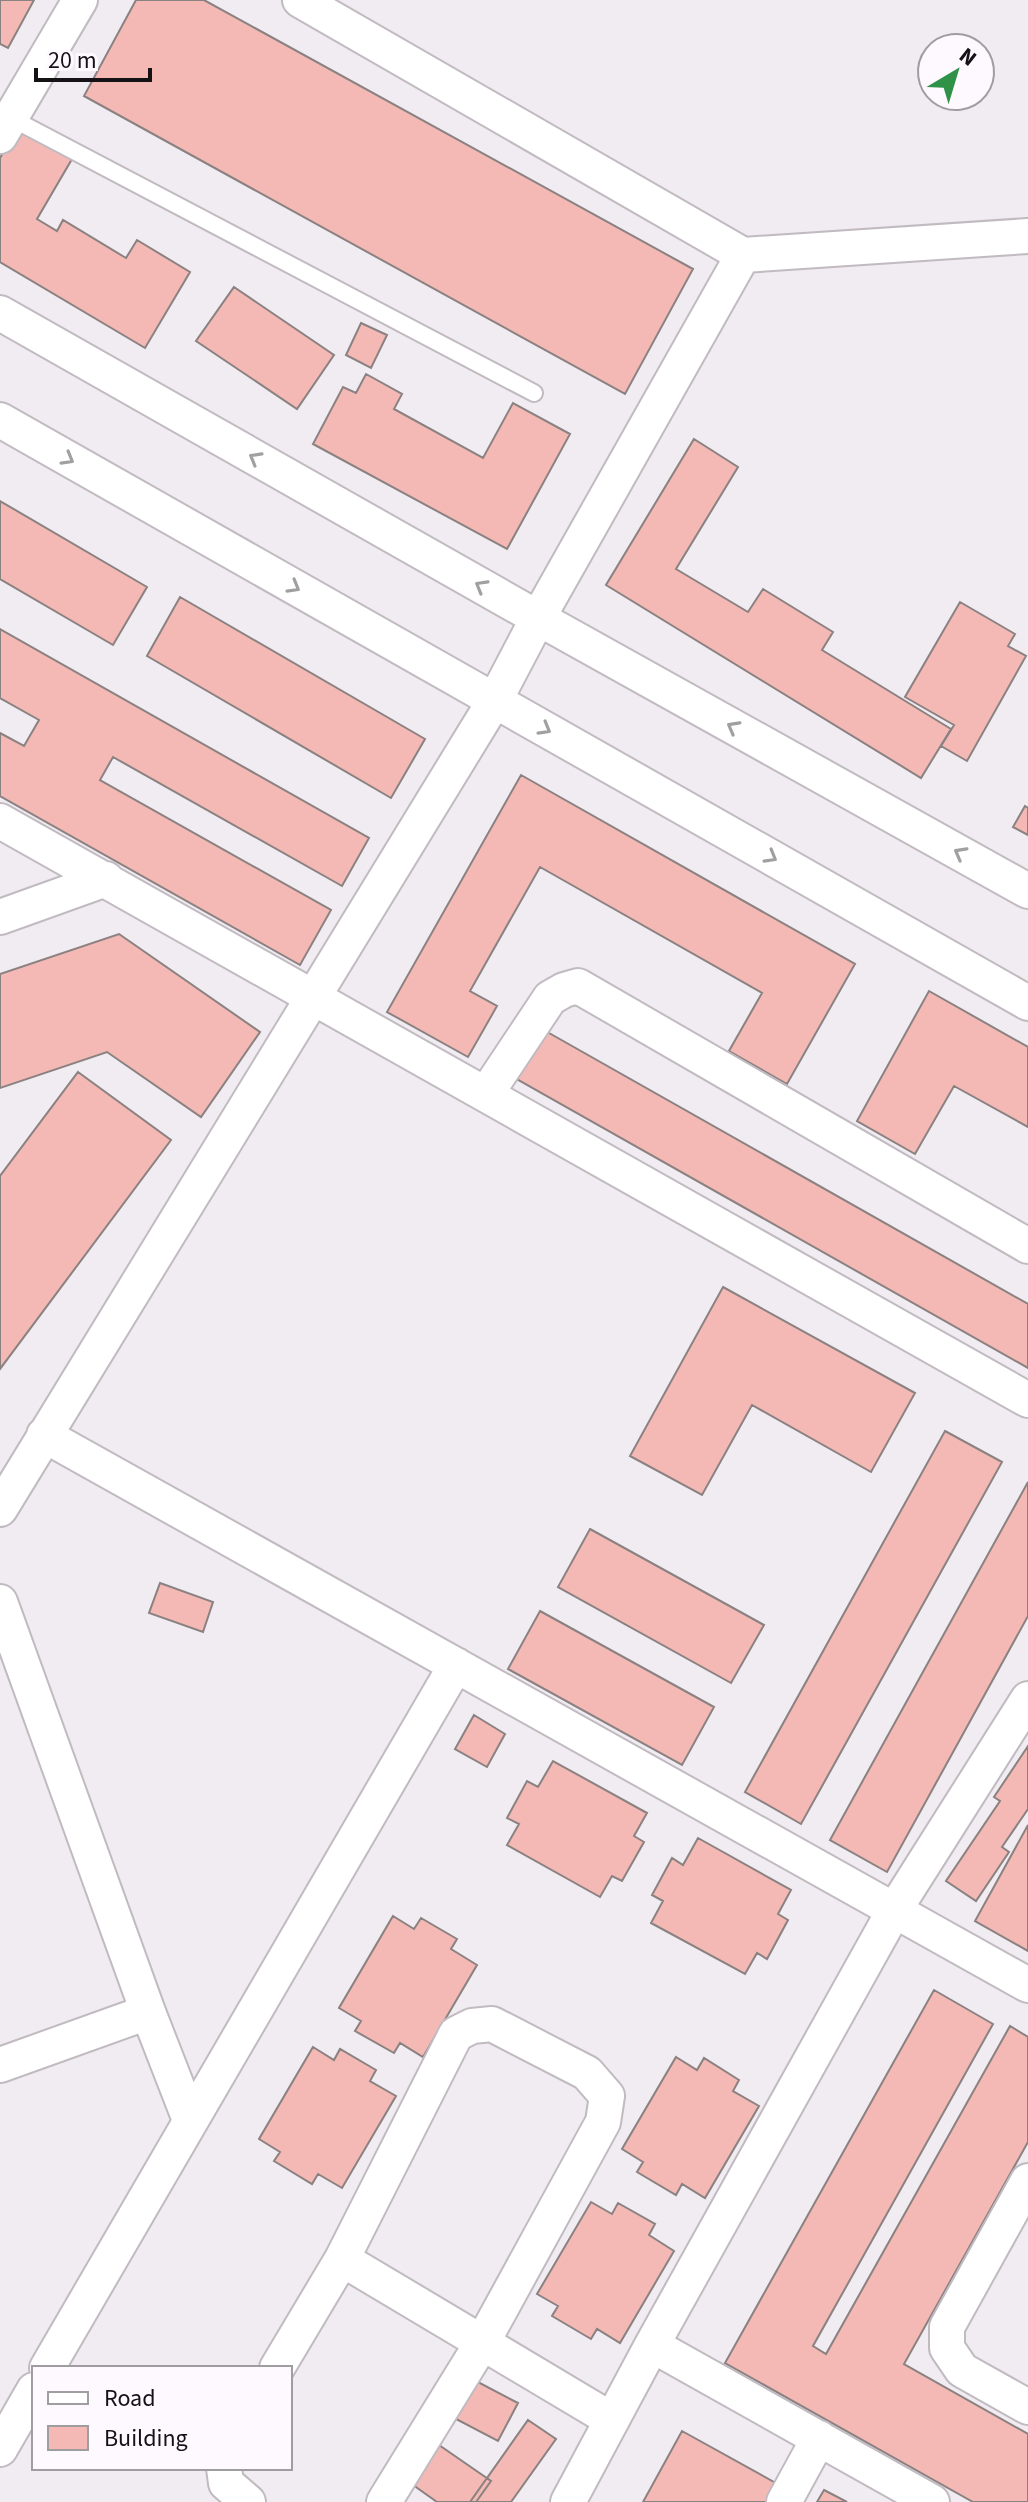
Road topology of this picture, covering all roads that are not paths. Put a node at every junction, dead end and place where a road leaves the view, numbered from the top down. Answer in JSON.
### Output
{"nodes":[{"id":1,"x":80,"y":0,"type":"edge"},
{"id":2,"x":300,"y":0,"type":"edge"},
{"id":3,"x":5,"y":127,"type":"edge"},
{"id":4,"x":1028,"y":236,"type":"edge"},
{"id":5,"x":743,"y":255,"type":"junction"},
{"id":6,"x":0,"y":313,"type":"edge"},
{"id":7,"x":534,"y":393,"type":"dead end"},
{"id":8,"x":0,"y":420,"type":"edge"},
{"id":9,"x":538,"y":618,"type":"junction"},
{"id":10,"x":495,"y":700,"type":"junction"},
{"id":11,"x":0,"y":821,"type":"edge"},
{"id":12,"x":106,"y":879,"type":"junction"},
{"id":13,"x":1028,"y":891,"type":"edge"},
{"id":14,"x":0,"y":917,"type":"edge"},
{"id":15,"x":312,"y":996,"type":"junction"},
{"id":16,"x":1028,"y":1003,"type":"edge"},
{"id":17,"x":486,"y":1094,"type":"junction"},
{"id":18,"x":1028,"y":1246,"type":"edge"},
{"id":19,"x":1028,"y":1400,"type":"edge"},
{"id":20,"x":44,"y":1435,"type":"junction"},
{"id":21,"x":0,"y":1509,"type":"edge"},
{"id":22,"x":0,"y":1602,"type":"edge"},
{"id":23,"x":456,"y":1665,"type":"junction"},
{"id":24,"x":1028,"y":1699,"type":"edge"},
{"id":25,"x":895,"y":1909,"type":"junction"},
{"id":26,"x":1028,"y":1985,"type":"edge"},
{"id":27,"x":148,"y":2012,"type":"junction"},
{"id":28,"x":0,"y":2065,"type":"edge"},
{"id":29,"x":190,"y":2120,"type":"junction"},
{"id":30,"x":1028,"y":2181,"type":"edge"},
{"id":31,"x":342,"y":2259,"type":"junction"},
{"id":32,"x":482,"y":2343,"type":"junction"},
{"id":33,"x":652,"y":2345,"type":"junction"},
{"id":34,"x":48,"y":2366,"type":"edge"},
{"id":35,"x":278,"y":2366,"type":"edge"},
{"id":36,"x":32,"y":2393,"type":"edge"},
{"id":37,"x":1028,"y":2407,"type":"edge"},
{"id":38,"x":612,"y":2420,"type":"junction"},
{"id":39,"x":819,"y":2438,"type":"junction"},
{"id":40,"x":0,"y":2449,"type":"edge"},
{"id":41,"x":224,"y":2470,"type":"edge"},
{"id":42,"x":248,"y":2502,"type":"edge"},
{"id":43,"x":384,"y":2502,"type":"edge"},
{"id":44,"x":568,"y":2502,"type":"edge"},
{"id":45,"x":784,"y":2502,"type":"edge"},
{"id":46,"x":932,"y":2502,"type":"edge"}],
"edges":[{"from":1,"to":3,"type":"street"},
{"from":2,"to":5,"type":"street"},
{"from":3,"to":7,"type":"lane"},
{"from":4,"to":5,"type":"street"},
{"from":5,"to":9,"type":"street"},
{"from":9,"to":6,"type":"street","one_way":true},
{"from":8,"to":10,"type":"street","one_way":true},
{"from":9,"to":10,"type":"street"},
{"from":13,"to":9,"type":"street","one_way":true},
{"from":10,"to":15,"type":"street"},
{"from":10,"to":16,"type":"street","one_way":true},
{"from":11,"to":12,"type":"street"},
{"from":12,"to":14,"type":"street"},
{"from":12,"to":15,"type":"street"},
{"from":15,"to":17,"type":"street"},
{"from":15,"to":20,"type":"street"},
{"from":17,"to":18,"type":"street"},
{"from":17,"to":19,"type":"street"},
{"from":20,"to":21,"type":"street"},
{"from":20,"to":23,"type":"street"},
{"from":22,"to":27,"type":"street"},
{"from":23,"to":25,"type":"street"},
{"from":23,"to":29,"type":"street"},
{"from":24,"to":25,"type":"street"},
{"from":25,"to":26,"type":"street"},
{"from":25,"to":33,"type":"street"},
{"from":27,"to":28,"type":"street"},
{"from":27,"to":29,"type":"street"},
{"from":29,"to":34,"type":"street"},
{"from":30,"to":37,"type":"street"},
{"from":31,"to":32,"type":"street"},
{"from":31,"to":32,"type":"street"},
{"from":31,"to":35,"type":"street"},
{"from":32,"to":38,"type":"street"},
{"from":32,"to":43,"type":"street"},
{"from":33,"to":38,"type":"street"},
{"from":33,"to":39,"type":"street"},
{"from":36,"to":40,"type":"street"},
{"from":38,"to":44,"type":"street"},
{"from":39,"to":45,"type":"street"},
{"from":39,"to":46,"type":"street"},
{"from":41,"to":42,"type":"street"}]}
